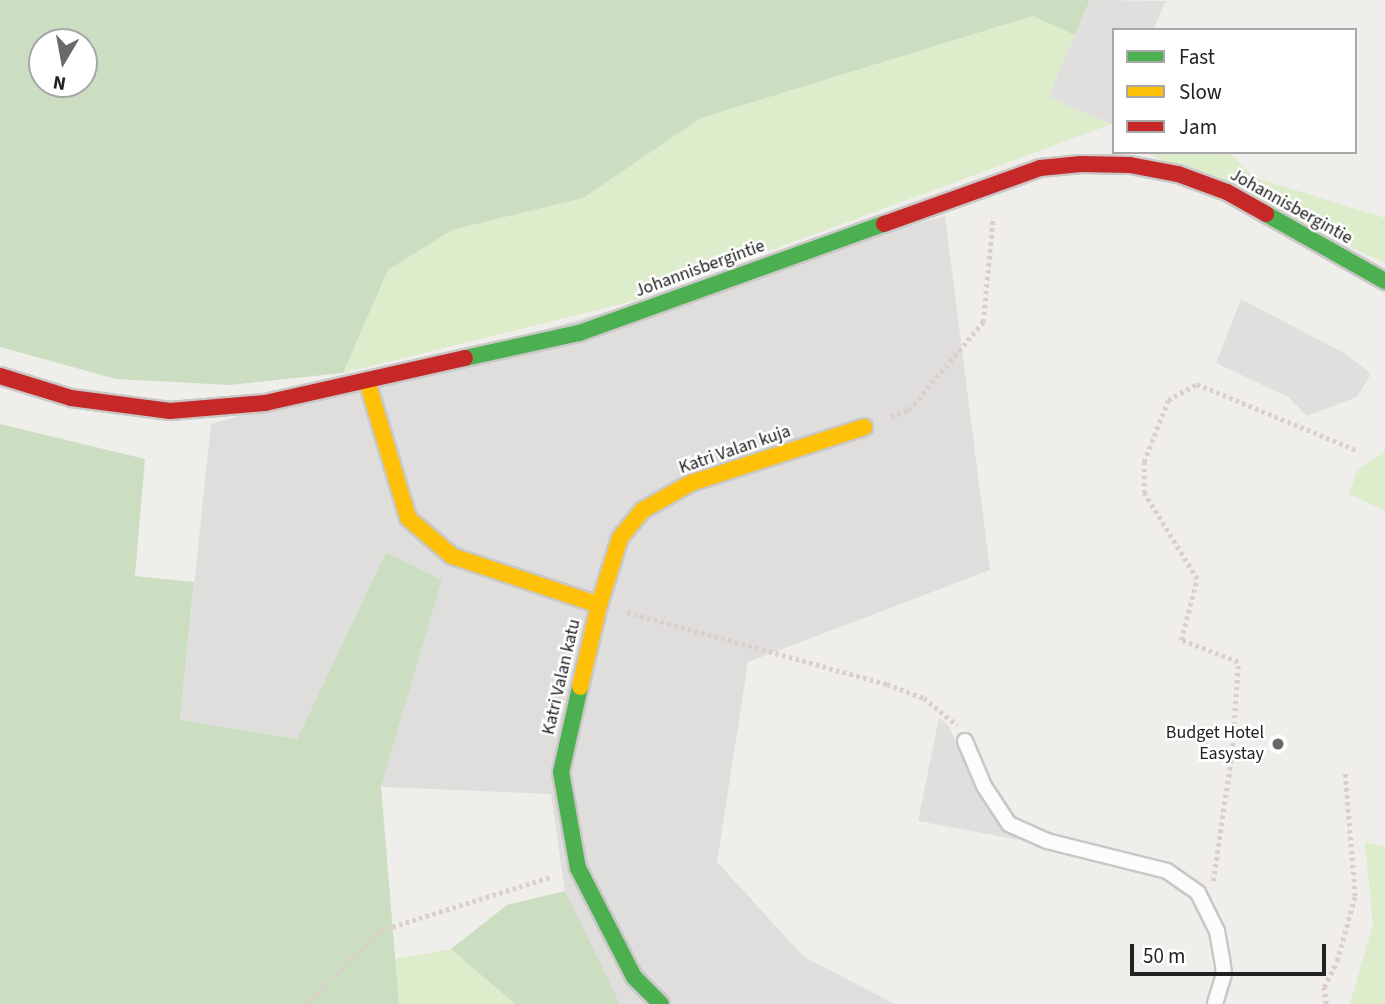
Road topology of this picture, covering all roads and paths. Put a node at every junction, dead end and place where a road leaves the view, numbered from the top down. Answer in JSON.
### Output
{"nodes":[{"id":1,"x":993,"y":215,"type":"dead end"},
{"id":2,"x":1385,"y":281,"type":"edge"},
{"id":3,"x":0,"y":376,"type":"edge"},
{"id":4,"x":367,"y":381,"type":"junction"},
{"id":5,"x":864,"y":427,"type":"joint"},
{"id":6,"x":1359,"y":451,"type":"dead end"},
{"id":7,"x":599,"y":605,"type":"junction"},
{"id":8,"x":965,"y":741,"type":"joint"},
{"id":9,"x":1345,"y":772,"type":"dead end"},
{"id":10,"x":578,"y":868,"type":"junction"},
{"id":11,"x":1208,"y":908,"type":"junction"},
{"id":12,"x":305,"y":1004,"type":"edge"},
{"id":13,"x":661,"y":1004,"type":"edge"},
{"id":14,"x":1216,"y":1004,"type":"edge"},
{"id":15,"x":1326,"y":1004,"type":"edge"}],
"edges":[{"from":1,"to":5,"type":"path"},
{"from":2,"to":4,"type":"street","name":"Johannisbergintie"},
{"from":3,"to":4,"type":"street","name":"Johannisbergintie"},
{"from":4,"to":7,"type":"street","name":"Katri Valan katu"},
{"from":5,"to":7,"type":"street","name":"Katri Valan kuja"},
{"from":6,"to":11,"type":"path"},
{"from":7,"to":8,"type":"path"},
{"from":7,"to":10,"type":"street","name":"Katri Valan katu"},
{"from":8,"to":11,"type":"lane"},
{"from":9,"to":15,"type":"path"},
{"from":10,"to":12,"type":"path"},
{"from":10,"to":13,"type":"street","name":"Katri Valan katu"},
{"from":11,"to":14,"type":"lane"}]}
